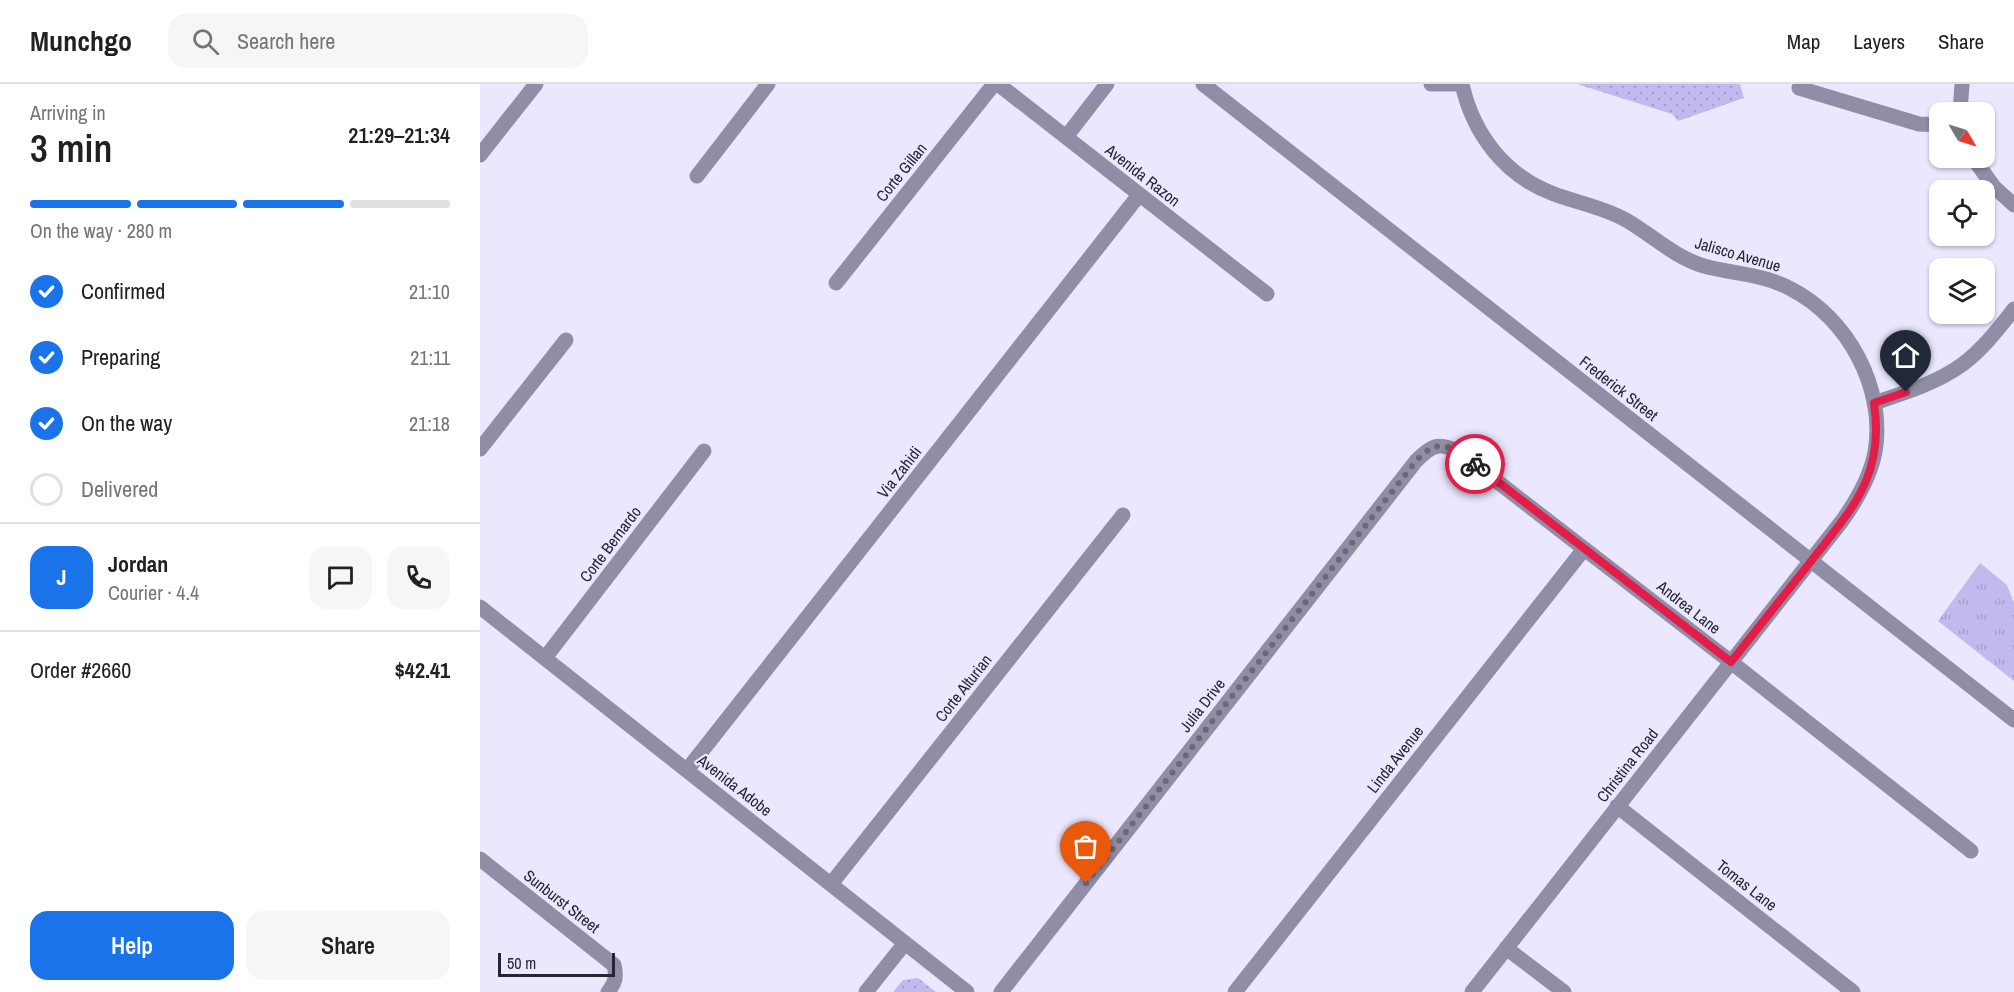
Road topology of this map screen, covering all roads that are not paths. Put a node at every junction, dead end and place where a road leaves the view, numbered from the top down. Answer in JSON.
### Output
{"nodes":[{"id":1,"x":536,"y":84,"type":"edge"},
{"id":2,"x":768,"y":84,"type":"edge"},
{"id":3,"x":996,"y":84,"type":"edge"},
{"id":4,"x":1107,"y":84,"type":"edge"},
{"id":5,"x":1203,"y":84,"type":"edge"},
{"id":6,"x":1431,"y":84,"type":"edge"},
{"id":7,"x":1461,"y":84,"type":"edge"},
{"id":8,"x":1962,"y":84,"type":"edge"},
{"id":9,"x":1799,"y":88,"type":"dead end"},
{"id":10,"x":1961,"y":102,"type":"edge"},
{"id":11,"x":1929,"y":124,"type":"edge"},
{"id":12,"x":1066,"y":137,"type":"junction"},
{"id":13,"x":480,"y":155,"type":"edge"},
{"id":14,"x":1980,"y":168,"type":"edge"},
{"id":15,"x":697,"y":176,"type":"dead end"},
{"id":16,"x":1139,"y":195,"type":"junction"},
{"id":17,"x":2014,"y":205,"type":"edge"},
{"id":18,"x":836,"y":283,"type":"dead end"},
{"id":19,"x":1267,"y":294,"type":"dead end"},
{"id":20,"x":2014,"y":309,"type":"edge"},
{"id":21,"x":566,"y":340,"type":"dead end"},
{"id":22,"x":1874,"y":403,"type":"junction"},
{"id":23,"x":1437,"y":446,"type":"joint"},
{"id":24,"x":480,"y":449,"type":"edge"},
{"id":25,"x":704,"y":451,"type":"dead end"},
{"id":26,"x":1123,"y":515,"type":"dead end"},
{"id":27,"x":1584,"y":549,"type":"junction"},
{"id":28,"x":1811,"y":561,"type":"junction"},
{"id":29,"x":480,"y":608,"type":"edge"},
{"id":30,"x":545,"y":658,"type":"junction"},
{"id":31,"x":1731,"y":662,"type":"junction"},
{"id":32,"x":2014,"y":720,"type":"edge"},
{"id":33,"x":687,"y":770,"type":"junction"},
{"id":34,"x":1617,"y":806,"type":"junction"},
{"id":35,"x":1971,"y":851,"type":"dead end"},
{"id":36,"x":480,"y":859,"type":"edge"},
{"id":37,"x":831,"y":885,"type":"junction"},
{"id":38,"x":905,"y":943,"type":"junction"},
{"id":39,"x":1506,"y":948,"type":"junction"},
{"id":40,"x":608,"y":992,"type":"edge"},
{"id":41,"x":866,"y":992,"type":"edge"},
{"id":42,"x":967,"y":992,"type":"edge"},
{"id":43,"x":1001,"y":992,"type":"edge"},
{"id":44,"x":1235,"y":992,"type":"edge"},
{"id":45,"x":1472,"y":992,"type":"edge"},
{"id":46,"x":1564,"y":992,"type":"edge"},
{"id":47,"x":1853,"y":992,"type":"edge"}],
"edges":[{"from":1,"to":13,"type":"street"},
{"from":2,"to":15,"type":"street"},
{"from":3,"to":12,"type":"street","name":"Avenida Razon"},
{"from":3,"to":18,"type":"street","name":"Corte Gillan"},
{"from":4,"to":12,"type":"street"},
{"from":5,"to":28,"type":"street","name":"Frederick Street"},
{"from":6,"to":7,"type":"street","name":"Jalisco Avenue"},
{"from":7,"to":22,"type":"street","name":"Jalisco Avenue"},
{"from":8,"to":10,"type":"street"},
{"from":9,"to":11,"type":"street"},
{"from":12,"to":16,"type":"street","name":"Avenida Razon"},
{"from":14,"to":17,"type":"street"},
{"from":16,"to":19,"type":"street","name":"Avenida Razon"},
{"from":16,"to":33,"type":"street","name":"Via Zahidi"},
{"from":20,"to":22,"type":"street"},
{"from":21,"to":24,"type":"street"},
{"from":22,"to":28,"type":"street","name":"Jalisco Avenue"},
{"from":23,"to":27,"type":"street","name":"Andrea Lane"},
{"from":23,"to":43,"type":"street","name":"Julia Drive"},
{"from":25,"to":30,"type":"street","name":"Corte Bernardo"},
{"from":26,"to":37,"type":"street","name":"Corte Alturian"},
{"from":27,"to":31,"type":"street","name":"Andrea Lane"},
{"from":27,"to":44,"type":"street","name":"Linda Avenue"},
{"from":28,"to":31,"type":"street","name":"Christina Road"},
{"from":28,"to":32,"type":"street","name":"Frederick Street"},
{"from":29,"to":30,"type":"street","name":"Avenida Adobe"},
{"from":30,"to":33,"type":"street","name":"Avenida Adobe"},
{"from":31,"to":34,"type":"street","name":"Christina Road"},
{"from":31,"to":35,"type":"street","name":"Andrea Lane"},
{"from":33,"to":37,"type":"street","name":"Avenida Adobe"},
{"from":34,"to":39,"type":"street","name":"Christina Road"},
{"from":34,"to":47,"type":"street","name":"Tomas Lane"},
{"from":36,"to":40,"type":"street","name":"Sunburst Street"},
{"from":37,"to":38,"type":"street","name":"Avenida Adobe"},
{"from":38,"to":41,"type":"street"},
{"from":38,"to":42,"type":"street","name":"Avenida Adobe"},
{"from":39,"to":45,"type":"street","name":"Christina Road"},
{"from":39,"to":46,"type":"street"}]}
